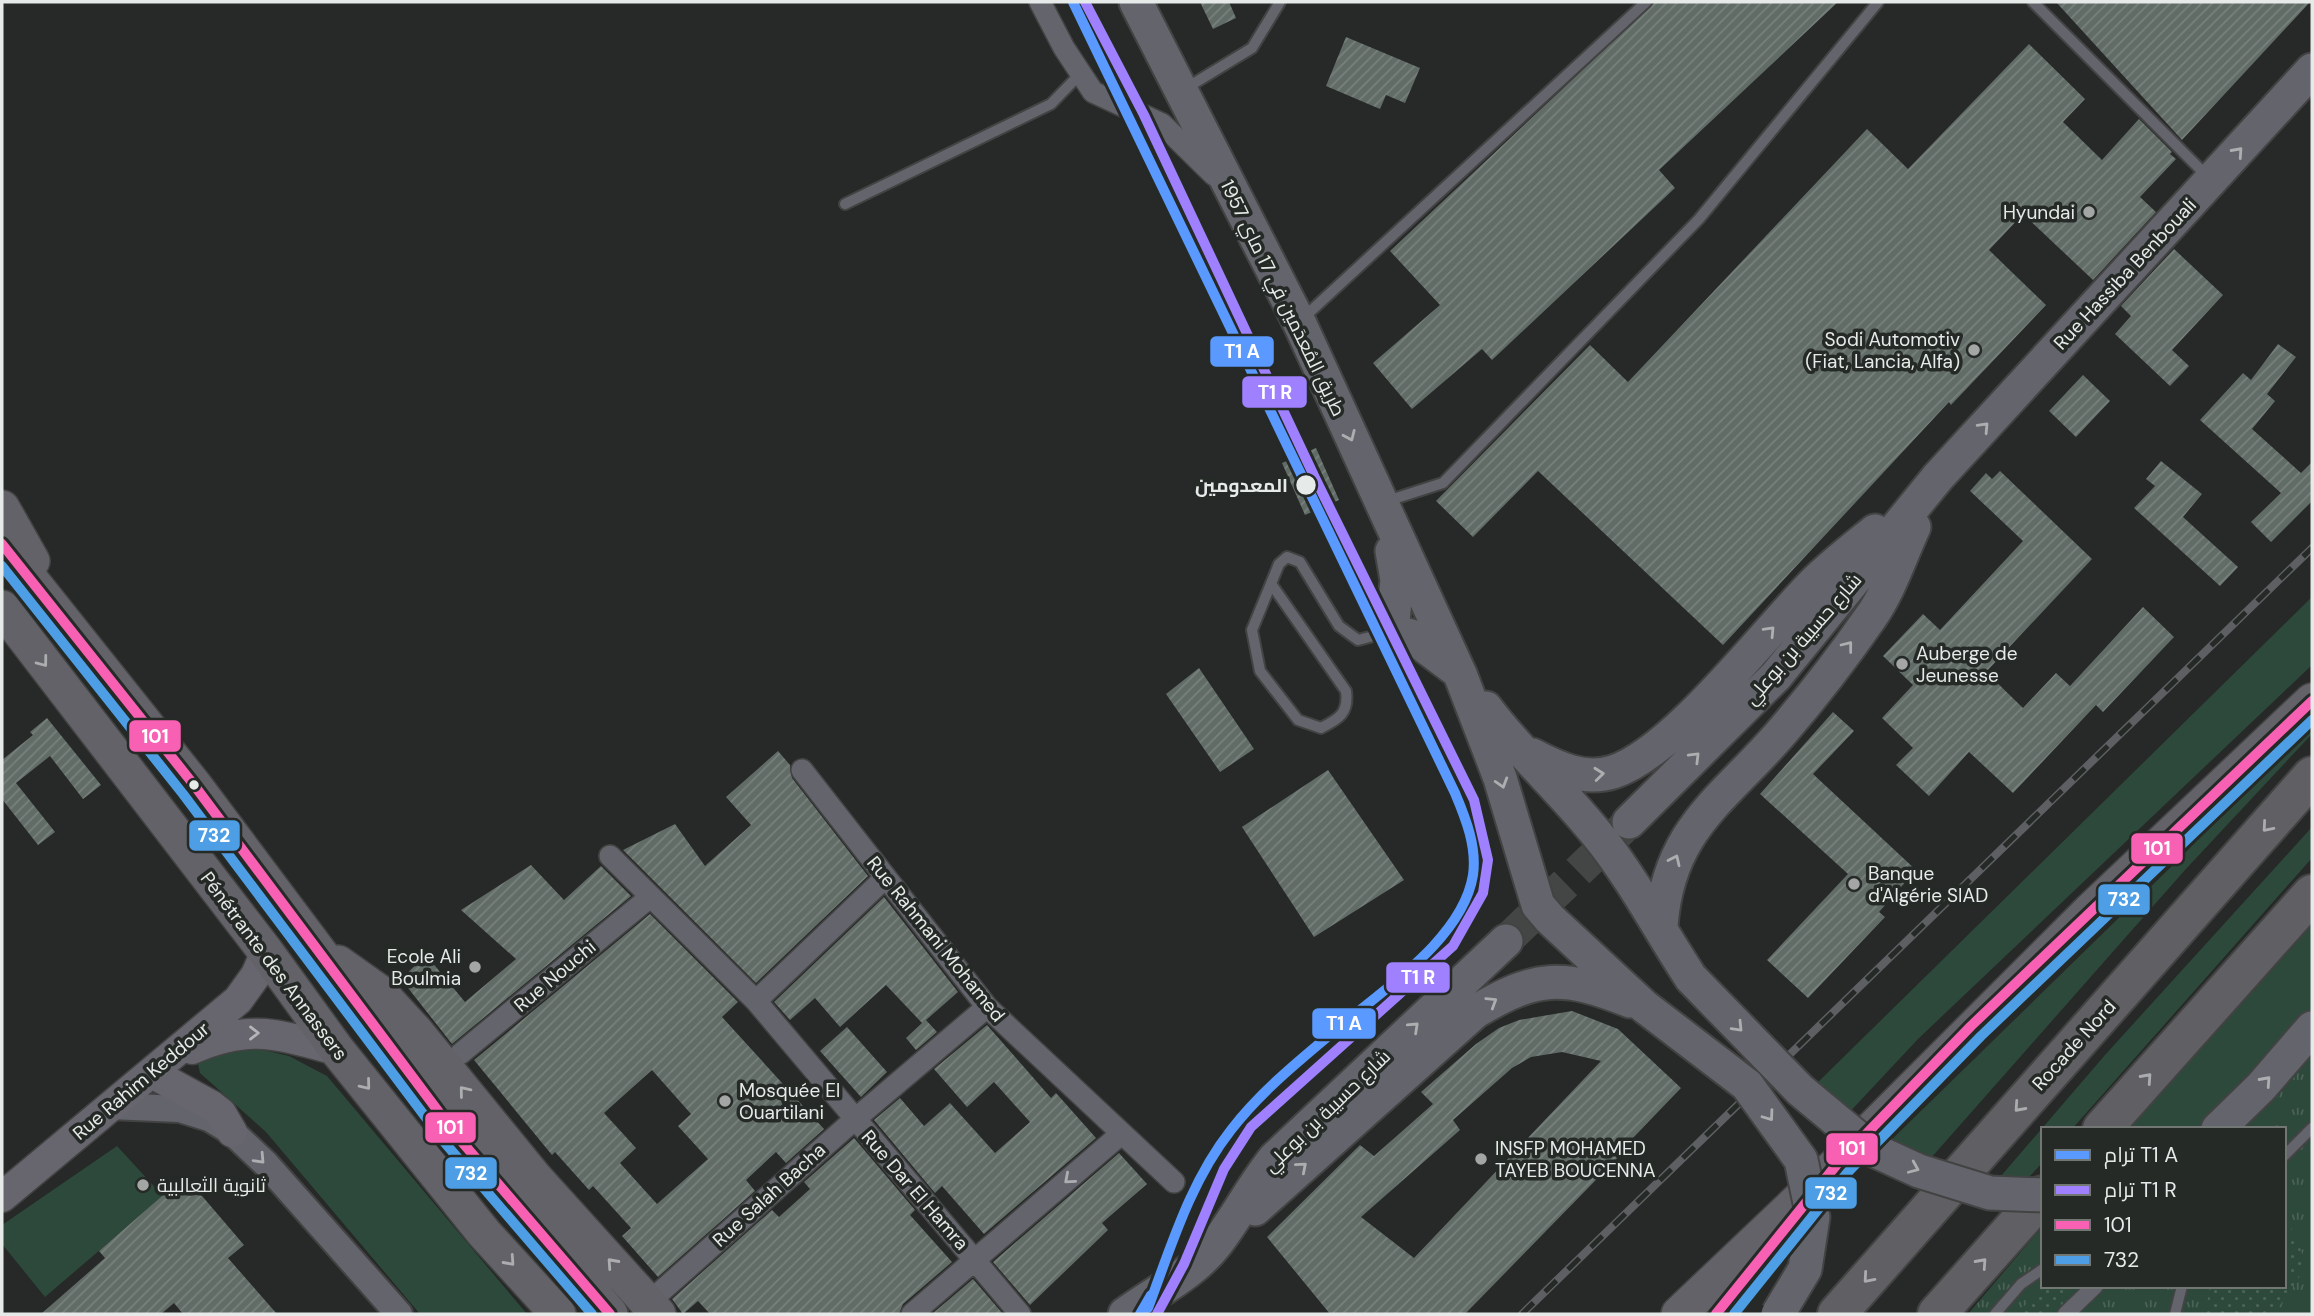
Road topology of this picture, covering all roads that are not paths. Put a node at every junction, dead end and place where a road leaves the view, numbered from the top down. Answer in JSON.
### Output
{"nodes":[{"id":1,"x":1041,"y":2,"type":"edge"},
{"id":2,"x":1136,"y":2,"type":"edge"},
{"id":3,"x":1280,"y":2,"type":"edge"},
{"id":4,"x":1646,"y":2,"type":"edge"},
{"id":5,"x":1878,"y":2,"type":"edge"},
{"id":6,"x":2033,"y":2,"type":"edge"},
{"id":7,"x":2312,"y":70,"type":"edge"},
{"id":8,"x":1080,"y":75,"type":"junction"},
{"id":9,"x":1181,"y":92,"type":"junction"},
{"id":10,"x":2212,"y":181,"type":"junction"},
{"id":11,"x":845,"y":204,"type":"dead end"},
{"id":12,"x":1238,"y":204,"type":"junction"},
{"id":13,"x":1299,"y":322,"type":"junction"},
{"id":14,"x":1938,"y":477,"type":"junction"},
{"id":15,"x":1382,"y":507,"type":"junction"},
{"id":16,"x":2,"y":508,"type":"edge"},
{"id":17,"x":2,"y":544,"type":"edge"},
{"id":18,"x":1272,"y":585,"type":"junction"},
{"id":19,"x":2,"y":608,"type":"edge"},
{"id":20,"x":69,"y":624,"type":"junction"},
{"id":21,"x":1392,"y":631,"type":"junction"},
{"id":22,"x":1460,"y":674,"type":"junction"},
{"id":23,"x":2312,"y":701,"type":"edge"},
{"id":24,"x":1513,"y":744,"type":"junction"},
{"id":25,"x":803,"y":770,"type":"dead end"},
{"id":26,"x":2312,"y":776,"type":"edge"},
{"id":27,"x":1629,"y":822,"type":"tunnel mouth"},
{"id":28,"x":610,"y":856,"type":"dead end"},
{"id":29,"x":885,"y":878,"type":"junction"},
{"id":30,"x":2312,"y":894,"type":"edge"},
{"id":31,"x":649,"y":898,"type":"junction"},
{"id":32,"x":1661,"y":926,"type":"junction"},
{"id":33,"x":1506,"y":941,"type":"tunnel mouth"},
{"id":34,"x":310,"y":943,"type":"junction"},
{"id":35,"x":266,"y":952,"type":"junction"},
{"id":36,"x":756,"y":1001,"type":"junction"},
{"id":37,"x":987,"y":1007,"type":"junction"},
{"id":38,"x":1645,"y":1007,"type":"junction"},
{"id":39,"x":2312,"y":1028,"type":"edge"},
{"id":40,"x":337,"y":1050,"type":"junction"},
{"id":41,"x":460,"y":1054,"type":"dead end"},
{"id":42,"x":159,"y":1066,"type":"junction"},
{"id":43,"x":110,"y":1106,"type":"junction"},
{"id":44,"x":854,"y":1120,"type":"junction"},
{"id":45,"x":2104,"y":1127,"type":"edge"},
{"id":46,"x":2220,"y":1127,"type":"edge"},
{"id":47,"x":2312,"y":1128,"type":"edge"},
{"id":48,"x":232,"y":1132,"type":"junction"},
{"id":49,"x":1121,"y":1134,"type":"junction"},
{"id":50,"x":2286,"y":1154,"type":"edge"},
{"id":51,"x":1838,"y":1163,"type":"junction"},
{"id":52,"x":1174,"y":1182,"type":"dead end"},
{"id":53,"x":2041,"y":1195,"type":"edge"},
{"id":54,"x":2,"y":1197,"type":"edge"},
{"id":55,"x":2041,"y":1197,"type":"edge"},
{"id":56,"x":1215,"y":1246,"type":"junction"},
{"id":57,"x":976,"y":1259,"type":"junction"},
{"id":58,"x":2041,"y":1270,"type":"edge"},
{"id":59,"x":2093,"y":1288,"type":"edge"},
{"id":60,"x":2182,"y":1288,"type":"edge"},
{"id":61,"x":653,"y":1309,"type":"edge"},
{"id":62,"x":398,"y":1314,"type":"edge"},
{"id":63,"x":558,"y":1314,"type":"edge"},
{"id":64,"x":610,"y":1314,"type":"edge"},
{"id":65,"x":912,"y":1314,"type":"edge"},
{"id":66,"x":1020,"y":1314,"type":"edge"},
{"id":67,"x":1125,"y":1314,"type":"edge"},
{"id":68,"x":1679,"y":1314,"type":"edge"},
{"id":69,"x":1716,"y":1314,"type":"edge"},
{"id":70,"x":1778,"y":1314,"type":"edge"},
{"id":71,"x":1837,"y":1314,"type":"edge"},
{"id":72,"x":1937,"y":1314,"type":"edge"},
{"id":73,"x":1995,"y":1314,"type":"edge"},
{"id":74,"x":2066,"y":1314,"type":"edge"},
{"id":75,"x":2175,"y":1314,"type":"edge"}],
"edges":[{"from":1,"to":8,"type":"street"},
{"from":2,"to":9,"type":"main road","name":"طريق المُعدَمين في 17 ماي 1957"},
{"from":3,"to":9,"type":"lane"},
{"from":4,"to":13,"type":"lane"},
{"from":5,"to":15,"type":"lane"},
{"from":6,"to":10,"type":"lane"},
{"from":10,"to":7,"type":"main road","name":"Rue Hassiba Benbouali","one_way":true},
{"from":8,"to":11,"type":"lane"},
{"from":8,"to":12,"type":"street"},
{"from":9,"to":12,"type":"main road","name":"طريق المُعدَمين في 17 ماي 1957"},
{"from":14,"to":10,"type":"main road","name":"Rue Hassiba Benbouali","one_way":true},
{"from":12,"to":13,"type":"main road","name":"طريق المُعدَمين في 17 ماي 1957"},
{"from":13,"to":15,"type":"main road","name":"طريق المُعدَمين في 17 ماي 1957","one_way":true},
{"from":24,"to":14,"type":"main road","one_way":true},
{"from":27,"to":14,"type":"main road","name":"شارع حسيبة بن بوعلي","one_way":true},
{"from":32,"to":14,"type":"main road","one_way":true},
{"from":15,"to":21,"type":"main road"},
{"from":15,"to":22,"type":"main road","name":"طريق المُعدَمين في 17 ماي 1957"},
{"from":16,"to":20,"type":"highway"},
{"from":17,"to":20,"type":"highway"},
{"from":18,"to":18,"type":"lane"},
{"from":18,"to":21,"type":"lane"},
{"from":19,"to":35,"type":"highway","name":"Pénétrante des Annassers","one_way":true},
{"from":20,"to":34,"type":"highway"},
{"from":21,"to":22,"type":"main road"},
{"from":22,"to":24,"type":"main road"},
{"from":22,"to":38,"type":"main road","one_way":true},
{"from":23,"to":51,"type":"highway"},
{"from":24,"to":32,"type":"main road"},
{"from":25,"to":29,"type":"street","name":"Rue Rahmani Mohamed"},
{"from":26,"to":71,"type":"highway","name":"Rocade Nord","one_way":true},
{"from":28,"to":31,"type":"street","name":"Rue Dar El Hamra"},
{"from":29,"to":36,"type":"street"},
{"from":29,"to":37,"type":"street","name":"Rue Rahmani Mohamed"},
{"from":45,"to":30,"type":"highway","one_way":true},
{"from":31,"to":36,"type":"street","name":"Rue Dar El Hamra"},
{"from":31,"to":41,"type":"street","name":"Rue Nouchi"},
{"from":32,"to":53,"type":"main road","one_way":true,"bridge":true},
{"from":56,"to":33,"type":"main road","name":"شارع حسيبة بن بوعلي","one_way":true},
{"from":61,"to":34,"type":"highway","one_way":true},
{"from":34,"to":64,"type":"highway"},
{"from":35,"to":40,"type":"highway","name":"Pénétrante des Annassers"},
{"from":35,"to":42,"type":"main road","name":"Rue Rahim Keddour"},
{"from":36,"to":44,"type":"street","name":"Rue Dar El Hamra"},
{"from":37,"to":44,"type":"street","name":"Rue Salah Bacha"},
{"from":37,"to":49,"type":"street","name":"Rue Rahmani Mohamed"},
{"from":56,"to":38,"type":"main road","one_way":true},
{"from":38,"to":70,"type":"main road","one_way":true,"bridge":true},
{"from":46,"to":39,"type":"main road","one_way":true},
{"from":42,"to":40,"type":"main road","one_way":true},
{"from":40,"to":63,"type":"highway","name":"Pénétrante des Annassers","one_way":true},
{"from":42,"to":43,"type":"main road","name":"Rue Rahim Keddour"},
{"from":42,"to":48,"type":"main road"},
{"from":43,"to":48,"type":"street"},
{"from":43,"to":54,"type":"main road","name":"Rue Rahim Keddour"},
{"from":44,"to":57,"type":"street","name":"Rue Dar El Hamra"},
{"from":44,"to":61,"type":"street","name":"Rue Salah Bacha"},
{"from":47,"to":50,"type":"lane"},
{"from":48,"to":62,"type":"street","one_way":true},
{"from":49,"to":52,"type":"street","name":"Rue Rahmani Mohamed"},
{"from":49,"to":57,"type":"street","one_way":true},
{"from":51,"to":68,"type":"highway"},
{"from":51,"to":69,"type":"highway"},
{"from":72,"to":55,"type":"highway","one_way":true},
{"from":56,"to":67,"type":"main road","name":"شارع حسيبة بن بوعلي"},
{"from":57,"to":65,"type":"street"},
{"from":57,"to":66,"type":"street","name":"Rue Dar El Hamra"},
{"from":58,"to":73,"type":"lane"},
{"from":59,"to":74,"type":"street"},
{"from":60,"to":75,"type":"lane"}]}
